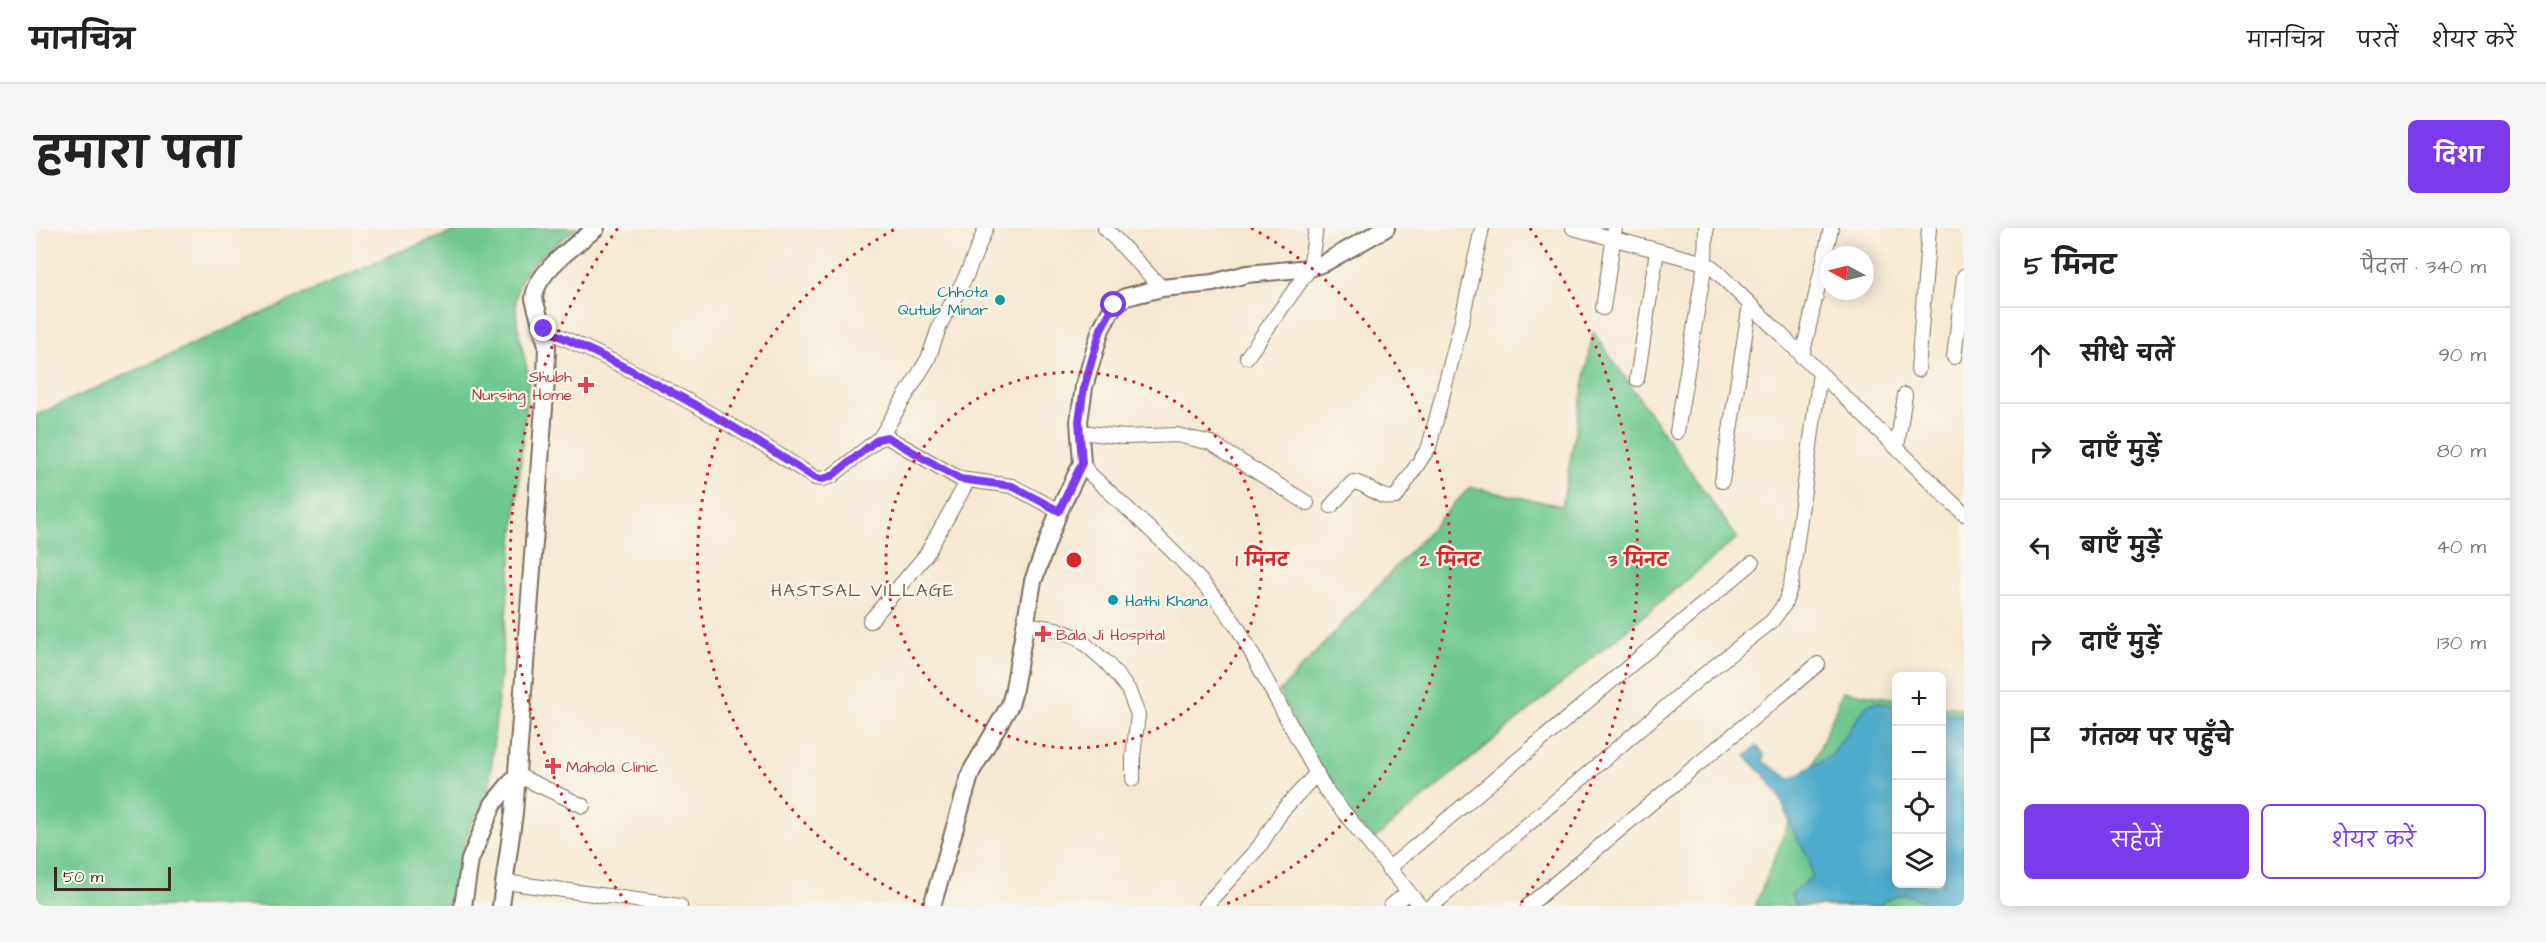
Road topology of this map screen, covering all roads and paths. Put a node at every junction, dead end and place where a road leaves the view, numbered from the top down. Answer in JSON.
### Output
{"nodes":[{"id":1,"x":596,"y":228,"type":"edge"},
{"id":2,"x":986,"y":228,"type":"edge"},
{"id":3,"x":1105,"y":228,"type":"edge"},
{"id":4,"x":1316,"y":228,"type":"edge"},
{"id":5,"x":1386,"y":228,"type":"edge"},
{"id":6,"x":1482,"y":228,"type":"edge"},
{"id":7,"x":1573,"y":228,"type":"edge"},
{"id":8,"x":1706,"y":228,"type":"edge"},
{"id":9,"x":1832,"y":228,"type":"edge"},
{"id":10,"x":1929,"y":228,"type":"edge"},
{"id":11,"x":1615,"y":233,"type":"edge"},
{"id":12,"x":1657,"y":251,"type":"junction"},
{"id":13,"x":1705,"y":263,"type":"junction"},
{"id":14,"x":1310,"y":268,"type":"junction"},
{"id":15,"x":1964,"y":276,"type":"edge"},
{"id":16,"x":1162,"y":288,"type":"junction"},
{"id":17,"x":1750,"y":304,"type":"junction"},
{"id":18,"x":1603,"y":308,"type":"dead end"},
{"id":19,"x":544,"y":329,"type":"junction"},
{"id":20,"x":1248,"y":357,"type":"dead end"},
{"id":21,"x":1802,"y":357,"type":"junction"},
{"id":22,"x":1954,"y":357,"type":"dead end"},
{"id":23,"x":1917,"y":370,"type":"dead end"},
{"id":24,"x":1820,"y":373,"type":"junction"},
{"id":25,"x":1637,"y":379,"type":"dead end"},
{"id":26,"x":1905,"y":395,"type":"dead end"},
{"id":27,"x":1080,"y":432,"type":"junction"},
{"id":28,"x":1677,"y":432,"type":"dead end"},
{"id":29,"x":880,"y":438,"type":"junction"},
{"id":30,"x":1897,"y":447,"type":"junction"},
{"id":31,"x":1082,"y":463,"type":"junction"},
{"id":32,"x":1722,"y":481,"type":"dead end"},
{"id":33,"x":967,"y":482,"type":"junction"},
{"id":34,"x":1307,"y":503,"type":"dead end"},
{"id":35,"x":1331,"y":506,"type":"dead end"},
{"id":36,"x":1963,"y":510,"type":"edge"},
{"id":37,"x":1059,"y":511,"type":"junction"},
{"id":38,"x":1752,"y":563,"type":"dead end"},
{"id":39,"x":870,"y":621,"type":"dead end"},
{"id":40,"x":1024,"y":624,"type":"junction"},
{"id":41,"x":1818,"y":664,"type":"dead end"},
{"id":42,"x":1317,"y":773,"type":"junction"},
{"id":43,"x":517,"y":775,"type":"junction"},
{"id":44,"x":1134,"y":779,"type":"dead end"},
{"id":45,"x":584,"y":806,"type":"dead end"},
{"id":46,"x":1388,"y":870,"type":"junction"},
{"id":47,"x":505,"y":882,"type":"junction"},
{"id":48,"x":1408,"y":892,"type":"junction"},
{"id":49,"x":463,"y":906,"type":"edge"},
{"id":50,"x":501,"y":906,"type":"edge"},
{"id":51,"x":680,"y":906,"type":"edge"},
{"id":52,"x":932,"y":906,"type":"edge"},
{"id":53,"x":1205,"y":906,"type":"edge"},
{"id":54,"x":1391,"y":906,"type":"edge"},
{"id":55,"x":1420,"y":906,"type":"edge"},
{"id":56,"x":1432,"y":906,"type":"edge"},
{"id":57,"x":1528,"y":906,"type":"edge"}],
"edges":[{"from":1,"to":19,"type":"street"},
{"from":2,"to":29,"type":"street"},
{"from":3,"to":16,"type":"street"},
{"from":4,"to":14,"type":"street"},
{"from":5,"to":14,"type":"street"},
{"from":6,"to":35,"type":"street"},
{"from":7,"to":11,"type":"street"},
{"from":8,"to":13,"type":"street"},
{"from":9,"to":21,"type":"street"},
{"from":10,"to":23,"type":"street"},
{"from":11,"to":12,"type":"street"},
{"from":11,"to":18,"type":"street"},
{"from":12,"to":13,"type":"street"},
{"from":12,"to":25,"type":"street"},
{"from":13,"to":17,"type":"street"},
{"from":13,"to":28,"type":"street"},
{"from":14,"to":16,"type":"street"},
{"from":14,"to":20,"type":"street"},
{"from":15,"to":22,"type":"street"},
{"from":16,"to":27,"type":"street"},
{"from":17,"to":21,"type":"street"},
{"from":17,"to":32,"type":"street"},
{"from":19,"to":29,"type":"street"},
{"from":19,"to":43,"type":"street"},
{"from":21,"to":24,"type":"street"},
{"from":24,"to":30,"type":"street"},
{"from":24,"to":56,"type":"street"},
{"from":26,"to":30,"type":"street"},
{"from":27,"to":31,"type":"street"},
{"from":27,"to":34,"type":"street"},
{"from":29,"to":33,"type":"street"},
{"from":30,"to":36,"type":"street"},
{"from":31,"to":37,"type":"street"},
{"from":31,"to":42,"type":"street"},
{"from":33,"to":37,"type":"street"},
{"from":33,"to":39,"type":"street"},
{"from":37,"to":40,"type":"street"},
{"from":38,"to":46,"type":"street"},
{"from":40,"to":44,"type":"street"},
{"from":40,"to":52,"type":"street"},
{"from":41,"to":57,"type":"street"},
{"from":42,"to":46,"type":"street"},
{"from":42,"to":53,"type":"street"},
{"from":43,"to":45,"type":"street"},
{"from":43,"to":47,"type":"street"},
{"from":43,"to":49,"type":"street"},
{"from":46,"to":48,"type":"street"},
{"from":47,"to":50,"type":"street"},
{"from":47,"to":51,"type":"street"},
{"from":48,"to":54,"type":"street"},
{"from":48,"to":55,"type":"street"}]}
